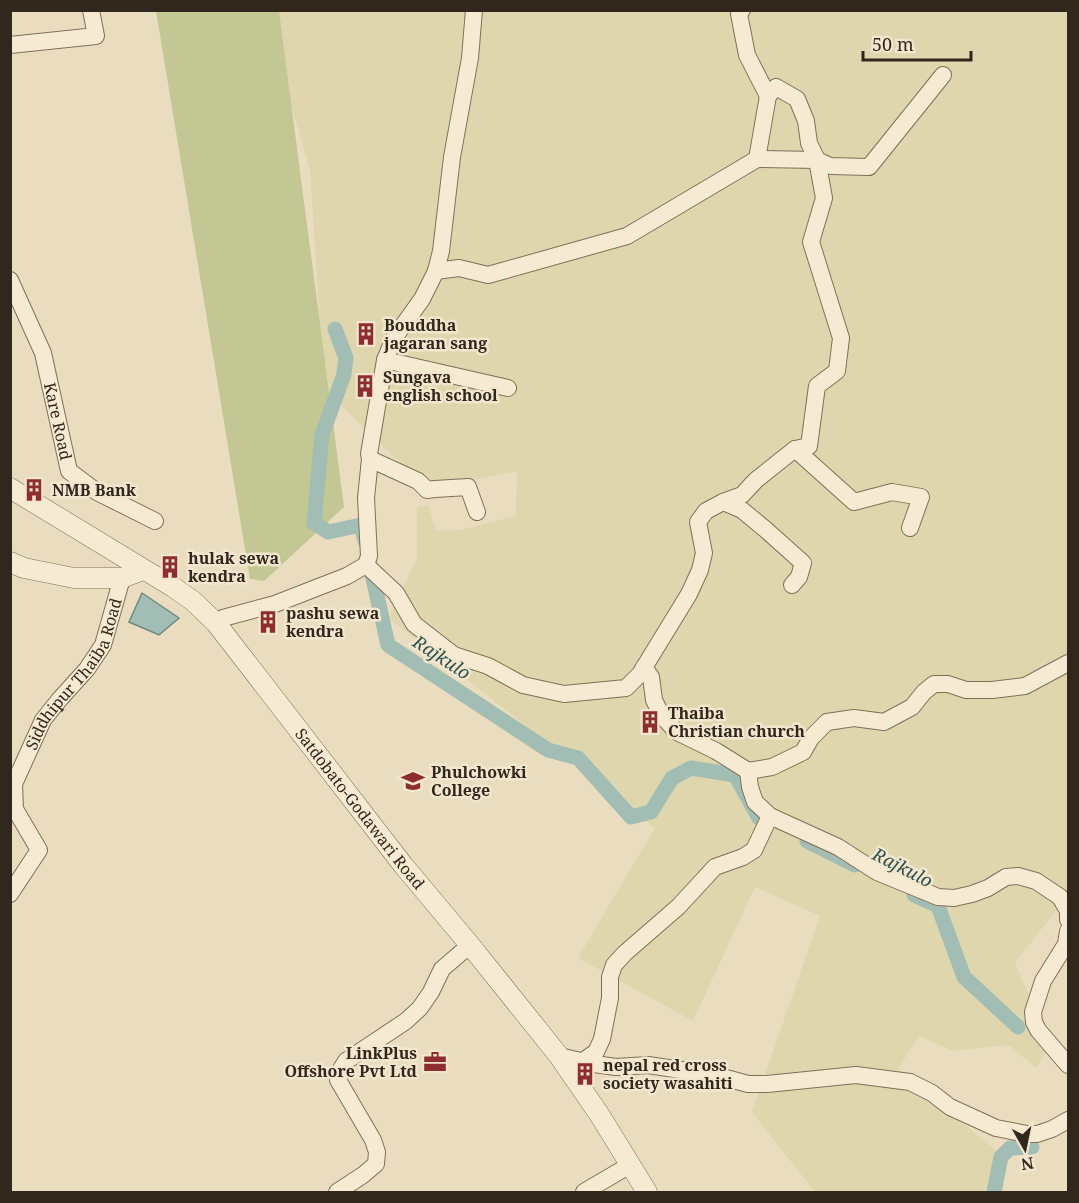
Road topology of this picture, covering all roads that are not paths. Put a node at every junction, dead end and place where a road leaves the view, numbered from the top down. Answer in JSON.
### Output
{"nodes":[{"id":1,"x":91,"y":10,"type":"edge"},
{"id":2,"x":474,"y":10,"type":"edge"},
{"id":3,"x":742,"y":10,"type":"edge"},
{"id":4,"x":10,"y":45,"type":"edge"},
{"id":5,"x":943,"y":75,"type":"dead end"},
{"id":6,"x":768,"y":96,"type":"junction"},
{"id":7,"x":757,"y":159,"type":"junction"},
{"id":8,"x":817,"y":160,"type":"junction"},
{"id":9,"x":436,"y":271,"type":"junction"},
{"id":10,"x":10,"y":280,"type":"edge"},
{"id":11,"x":385,"y":360,"type":"junction"},
{"id":12,"x":508,"y":388,"type":"dead end"},
{"id":13,"x":795,"y":449,"type":"junction"},
{"id":14,"x":370,"y":459,"type":"junction"},
{"id":15,"x":10,"y":488,"type":"edge"},
{"id":16,"x":723,"y":502,"type":"junction"},
{"id":17,"x":477,"y":512,"type":"dead end"},
{"id":18,"x":155,"y":521,"type":"dead end"},
{"id":19,"x":910,"y":528,"type":"dead end"},
{"id":20,"x":10,"y":562,"type":"edge"},
{"id":21,"x":366,"y":565,"type":"junction"},
{"id":22,"x":144,"y":570,"type":"junction"},
{"id":23,"x":122,"y":578,"type":"junction"},
{"id":24,"x":792,"y":585,"type":"dead end"},
{"id":25,"x":216,"y":623,"type":"junction"},
{"id":26,"x":1068,"y":663,"type":"edge"},
{"id":27,"x":644,"y":667,"type":"junction"},
{"id":28,"x":748,"y":771,"type":"junction"},
{"id":29,"x":770,"y":816,"type":"junction"},
{"id":30,"x":10,"y":894,"type":"edge"},
{"id":31,"x":1068,"y":920,"type":"edge"},
{"id":32,"x":1068,"y":930,"type":"edge"},
{"id":33,"x":470,"y":945,"type":"junction"},
{"id":34,"x":559,"y":1056,"type":"junction"},
{"id":35,"x":583,"y":1061,"type":"junction"},
{"id":36,"x":1068,"y":1065,"type":"edge"},
{"id":37,"x":1068,"y":1120,"type":"edge"},
{"id":38,"x":630,"y":1165,"type":"junction"},
{"id":39,"x":337,"y":1192,"type":"edge"},
{"id":40,"x":584,"y":1192,"type":"edge"},
{"id":41,"x":647,"y":1192,"type":"edge"}],
"edges":[{"from":1,"to":4,"type":"street"},
{"from":2,"to":9,"type":"street"},
{"from":3,"to":6,"type":"street"},
{"from":5,"to":8,"type":"street"},
{"from":6,"to":7,"type":"street"},
{"from":6,"to":8,"type":"street"},
{"from":7,"to":8,"type":"street"},
{"from":7,"to":9,"type":"street"},
{"from":8,"to":13,"type":"street"},
{"from":9,"to":11,"type":"street"},
{"from":10,"to":18,"type":"street","name":"Kare Road"},
{"from":11,"to":12,"type":"street"},
{"from":11,"to":14,"type":"street"},
{"from":13,"to":16,"type":"street"},
{"from":13,"to":19,"type":"street"},
{"from":14,"to":17,"type":"street"},
{"from":14,"to":21,"type":"street"},
{"from":15,"to":22,"type":"street","name":"Satdobato-Godawari Road"},
{"from":16,"to":24,"type":"street"},
{"from":16,"to":27,"type":"street"},
{"from":20,"to":23,"type":"street"},
{"from":21,"to":25,"type":"street"},
{"from":21,"to":27,"type":"street"},
{"from":22,"to":23,"type":"street"},
{"from":22,"to":25,"type":"street","name":"Satdobato-Godawari Road"},
{"from":23,"to":30,"type":"street","name":"Siddhipur Thaiba Road"},
{"from":25,"to":33,"type":"street","name":"Satdobato-Godawari Road"},
{"from":26,"to":28,"type":"street"},
{"from":27,"to":28,"type":"street"},
{"from":28,"to":29,"type":"street"},
{"from":29,"to":31,"type":"street"},
{"from":29,"to":35,"type":"street"},
{"from":32,"to":36,"type":"street"},
{"from":33,"to":34,"type":"street","name":"Satdobato-Godawari Road"},
{"from":33,"to":39,"type":"street"},
{"from":34,"to":35,"type":"street"},
{"from":34,"to":38,"type":"street","name":"Satdobato-Godawari Road"},
{"from":35,"to":37,"type":"street"},
{"from":38,"to":40,"type":"street"},
{"from":38,"to":41,"type":"street","name":"Satdobato-Godawari Road"}]}
